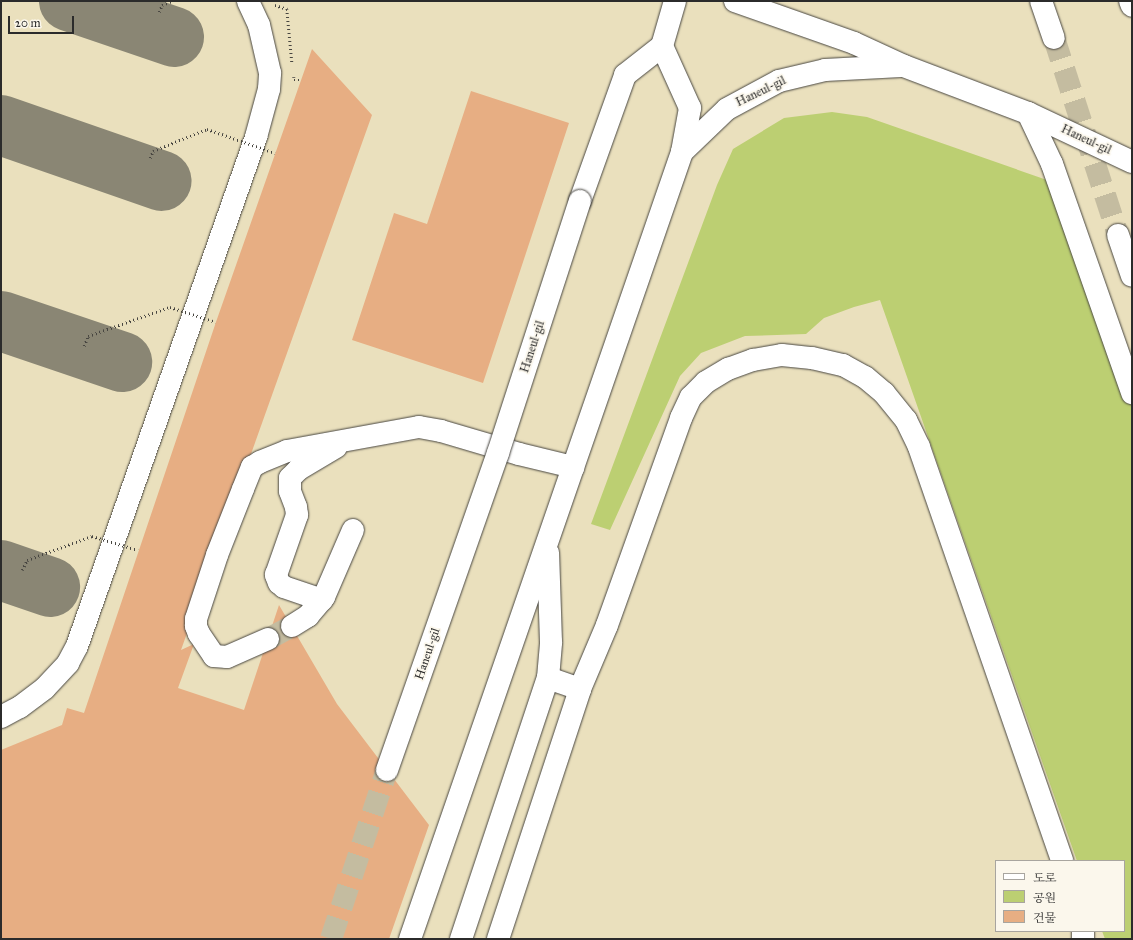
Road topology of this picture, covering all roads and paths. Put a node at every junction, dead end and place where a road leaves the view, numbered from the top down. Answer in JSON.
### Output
{"nodes":[{"id":1,"x":172,"y":1,"type":"edge"},
{"id":2,"x":248,"y":1,"type":"edge"},
{"id":3,"x":675,"y":1,"type":"edge"},
{"id":4,"x":735,"y":1,"type":"edge"},
{"id":5,"x":1041,"y":1,"type":"edge"},
{"id":6,"x":1130,"y":1,"type":"edge"},
{"id":7,"x":273,"y":5,"type":"dead end"},
{"id":8,"x":1132,"y":6,"type":"edge"},
{"id":9,"x":160,"y":12,"type":"dead end"},
{"id":10,"x":1054,"y":38,"type":"tunnel mouth"},
{"id":11,"x":662,"y":46,"type":"junction"},
{"id":12,"x":292,"y":64,"type":"dead end"},
{"id":13,"x":904,"y":66,"type":"junction"},
{"id":14,"x":293,"y":72,"type":"dead end"},
{"id":15,"x":300,"y":80,"type":"dead end"},
{"id":16,"x":1028,"y":113,"type":"junction"},
{"id":17,"x":682,"y":152,"type":"junction"},
{"id":18,"x":275,"y":153,"type":"dead end"},
{"id":19,"x":150,"y":158,"type":"dead end"},
{"id":20,"x":1132,"y":162,"type":"edge"},
{"id":21,"x":1118,"y":235,"type":"tunnel mouth"},
{"id":22,"x":1132,"y":276,"type":"edge"},
{"id":23,"x":216,"y":322,"type":"dead end"},
{"id":24,"x":84,"y":346,"type":"dead end"},
{"id":25,"x":1132,"y":393,"type":"edge"},
{"id":26,"x":351,"y":439,"type":"junction"},
{"id":27,"x":573,"y":467,"type":"junction"},
{"id":28,"x":353,"y":530,"type":"dead end"},
{"id":29,"x":548,"y":542,"type":"junction"},
{"id":30,"x":138,"y":550,"type":"dead end"},
{"id":31,"x":22,"y":570,"type":"dead end"},
{"id":32,"x":322,"y":600,"type":"junction"},
{"id":33,"x":292,"y":626,"type":"tunnel mouth"},
{"id":34,"x":268,"y":639,"type":"tunnel mouth"},
{"id":35,"x":548,"y":678,"type":"junction"},
{"id":36,"x":580,"y":689,"type":"junction"},
{"id":37,"x":1,"y":717,"type":"edge"},
{"id":38,"x":387,"y":770,"type":"tunnel mouth"},
{"id":39,"x":1062,"y":860,"type":"edge"},
{"id":40,"x":410,"y":939,"type":"edge"},
{"id":41,"x":461,"y":939,"type":"edge"},
{"id":42,"x":498,"y":939,"type":"edge"}],
"edges":[{"from":1,"to":9,"type":"path"},
{"from":2,"to":37,"type":"lane"},
{"from":3,"to":11,"type":"lane"},
{"from":4,"to":13,"type":"lane","name":"Haneul-gil"},
{"from":5,"to":10,"type":"lane"},
{"from":6,"to":8,"type":"lane"},
{"from":7,"to":12,"type":"path"},
{"from":11,"to":17,"type":"lane","name":"Haneul-gil"},
{"from":11,"to":38,"type":"lane","name":"Haneul-gil","bridge":true},
{"from":13,"to":16,"type":"lane","name":"Haneul-gil"},
{"from":13,"to":17,"type":"lane","name":"Haneul-gil"},
{"from":14,"to":15,"type":"path"},
{"from":16,"to":20,"type":"lane","name":"Haneul-gil"},
{"from":16,"to":25,"type":"lane"},
{"from":17,"to":27,"type":"lane","name":"Haneul-gil"},
{"from":18,"to":19,"type":"path","bridge":true},
{"from":21,"to":22,"type":"lane"},
{"from":23,"to":24,"type":"path","bridge":true},
{"from":26,"to":27,"type":"lane"},
{"from":26,"to":32,"type":"lane"},
{"from":26,"to":34,"type":"lane"},
{"from":27,"to":29,"type":"lane","name":"Haneul-gil"},
{"from":28,"to":32,"type":"lane"},
{"from":29,"to":35,"type":"lane","name":"Haneul-gil"},
{"from":29,"to":40,"type":"lane","name":"Haneul-gil"},
{"from":30,"to":31,"type":"path","bridge":true},
{"from":32,"to":33,"type":"lane"},
{"from":35,"to":36,"type":"lane"},
{"from":35,"to":41,"type":"lane","name":"Haneul-gil"},
{"from":36,"to":39,"type":"lane"},
{"from":36,"to":42,"type":"lane"}]}
